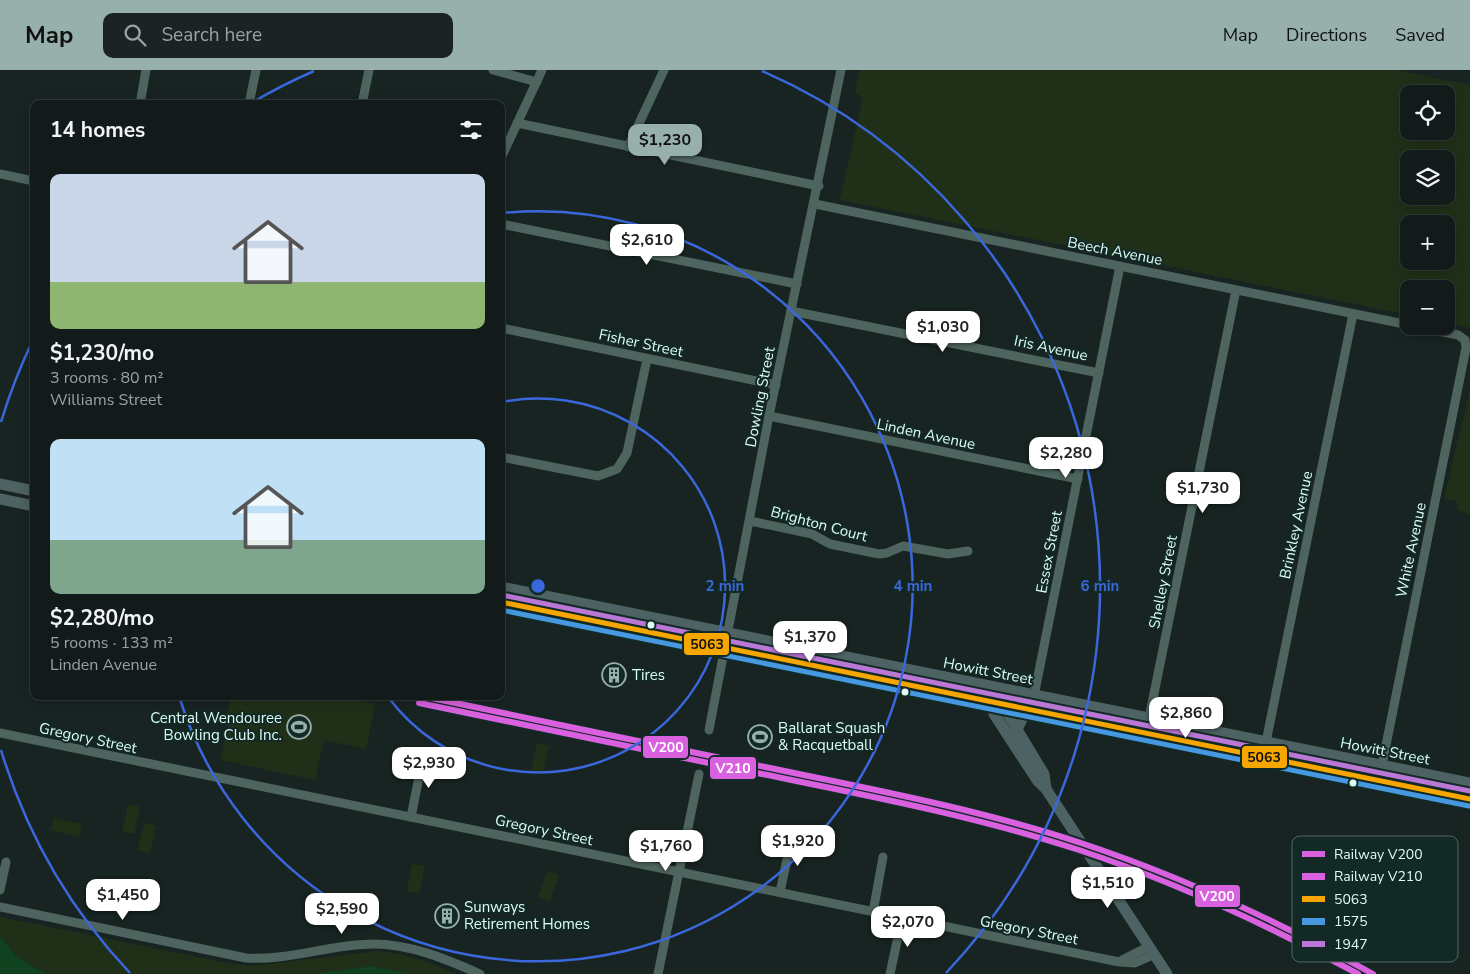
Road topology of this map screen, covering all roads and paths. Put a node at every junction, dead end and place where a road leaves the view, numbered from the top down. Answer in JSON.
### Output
{"nodes":[{"id":1,"x":146,"y":70,"type":"edge"},
{"id":2,"x":256,"y":70,"type":"edge"},
{"id":3,"x":369,"y":70,"type":"edge"},
{"id":4,"x":493,"y":70,"type":"edge"},
{"id":5,"x":542,"y":70,"type":"edge"},
{"id":6,"x":664,"y":70,"type":"edge"},
{"id":7,"x":842,"y":70,"type":"edge"},
{"id":8,"x":537,"y":82,"type":"junction"},
{"id":9,"x":141,"y":100,"type":"edge"},
{"id":10,"x":250,"y":100,"type":"edge"},
{"id":11,"x":363,"y":100,"type":"edge"},
{"id":12,"x":517,"y":123,"type":"junction"},
{"id":13,"x":507,"y":143,"type":"junction"},
{"id":14,"x":505,"y":146,"type":"edge"},
{"id":15,"x":628,"y":146,"type":"junction"},
{"id":16,"x":505,"y":148,"type":"edge"},
{"id":17,"x":0,"y":174,"type":"edge"},
{"id":18,"x":30,"y":180,"type":"edge"},
{"id":19,"x":819,"y":186,"type":"junction"},
{"id":20,"x":815,"y":204,"type":"junction"},
{"id":21,"x":505,"y":225,"type":"edge"},
{"id":22,"x":1120,"y":266,"type":"junction"},
{"id":23,"x":797,"y":284,"type":"junction"},
{"id":24,"x":1236,"y":290,"type":"junction"},
{"id":25,"x":791,"y":310,"type":"junction"},
{"id":26,"x":1353,"y":314,"type":"junction"},
{"id":27,"x":1400,"y":323,"type":"edge"},
{"id":28,"x":505,"y":329,"type":"edge"},
{"id":29,"x":1455,"y":334,"type":"edge"},
{"id":30,"x":647,"y":358,"type":"junction"},
{"id":31,"x":1099,"y":373,"type":"junction"},
{"id":32,"x":776,"y":385,"type":"junction"},
{"id":33,"x":769,"y":416,"type":"junction"},
{"id":34,"x":505,"y":458,"type":"edge"},
{"id":35,"x":1078,"y":479,"type":"junction"},
{"id":36,"x":0,"y":484,"type":"edge"},
{"id":37,"x":30,"y":490,"type":"edge"},
{"id":38,"x":0,"y":499,"type":"edge"},
{"id":39,"x":30,"y":505,"type":"edge"},
{"id":40,"x":750,"y":521,"type":"junction"},
{"id":41,"x":968,"y":551,"type":"dead end"},
{"id":42,"x":505,"y":588,"type":"edge"},
{"id":43,"x":505,"y":603,"type":"edge"},
{"id":44,"x":728,"y":632,"type":"junction"},
{"id":45,"x":724,"y":648,"type":"junction"},
{"id":46,"x":897,"y":668,"type":"junction"},
{"id":47,"x":895,"y":681,"type":"junction"},
{"id":48,"x":996,"y":688,"type":"junction"},
{"id":49,"x":1034,"y":696,"type":"junction"},
{"id":50,"x":986,"y":700,"type":"junction"},
{"id":51,"x":1000,"y":703,"type":"junction"},
{"id":52,"x":1033,"y":709,"type":"junction"},
{"id":53,"x":994,"y":714,"type":"joint"},
{"id":54,"x":1149,"y":719,"type":"junction"},
{"id":55,"x":709,"y":730,"type":"dead end"},
{"id":56,"x":1017,"y":732,"type":"junction"},
{"id":57,"x":0,"y":733,"type":"edge"},
{"id":58,"x":1146,"y":733,"type":"junction"},
{"id":59,"x":1266,"y":742,"type":"junction"},
{"id":60,"x":423,"y":757,"type":"dead end"},
{"id":61,"x":1382,"y":765,"type":"junction"},
{"id":62,"x":699,"y":774,"type":"dead end"},
{"id":63,"x":1470,"y":783,"type":"edge"},
{"id":64,"x":1046,"y":789,"type":"junction"},
{"id":65,"x":1470,"y":799,"type":"edge"},
{"id":66,"x":412,"y":817,"type":"junction"},
{"id":67,"x":792,"y":836,"type":"dead end"},
{"id":68,"x":883,"y":857,"type":"dead end"},
{"id":69,"x":6,"y":862,"type":"dead end"},
{"id":70,"x":678,"y":872,"type":"junction"},
{"id":71,"x":0,"y":890,"type":"edge"},
{"id":72,"x":780,"y":892,"type":"junction"},
{"id":73,"x":0,"y":907,"type":"edge"},
{"id":74,"x":873,"y":912,"type":"junction"},
{"id":75,"x":902,"y":918,"type":"junction"},
{"id":76,"x":1151,"y":951,"type":"junction"},
{"id":77,"x":480,"y":974,"type":"edge"},
{"id":78,"x":658,"y":974,"type":"edge"},
{"id":79,"x":890,"y":974,"type":"edge"},
{"id":80,"x":1162,"y":974,"type":"edge"},
{"id":81,"x":1167,"y":974,"type":"edge"}],
"edges":[{"from":1,"to":9,"type":"street"},
{"from":2,"to":10,"type":"street"},
{"from":3,"to":11,"type":"street"},
{"from":4,"to":8,"type":"street"},
{"from":5,"to":8,"type":"street"},
{"from":6,"to":15,"type":"street"},
{"from":7,"to":19,"type":"street","name":"Dowling Street"},
{"from":8,"to":12,"type":"street"},
{"from":12,"to":13,"type":"street"},
{"from":12,"to":15,"type":"street"},
{"from":13,"to":14,"type":"street"},
{"from":13,"to":16,"type":"street"},
{"from":15,"to":19,"type":"street"},
{"from":17,"to":18,"type":"street"},
{"from":19,"to":20,"type":"street","name":"Dowling Street"},
{"from":20,"to":22,"type":"street","name":"Beech Avenue"},
{"from":20,"to":23,"type":"street","name":"Dowling Street"},
{"from":21,"to":23,"type":"street"},
{"from":22,"to":24,"type":"street","name":"Beech Avenue"},
{"from":22,"to":31,"type":"street","name":"Essex Street"},
{"from":23,"to":25,"type":"street","name":"Dowling Street"},
{"from":24,"to":26,"type":"street","name":"Beech Avenue"},
{"from":24,"to":54,"type":"street","name":"Shelley Street"},
{"from":25,"to":31,"type":"street","name":"Iris Avenue"},
{"from":25,"to":32,"type":"street","name":"Dowling Street"},
{"from":26,"to":27,"type":"street","name":"Beech Avenue"},
{"from":26,"to":59,"type":"street","name":"Brinkley Avenue"},
{"from":28,"to":30,"type":"street","name":"Fisher Street"},
{"from":29,"to":61,"type":"street","name":"White Avenue"},
{"from":30,"to":32,"type":"street","name":"Fisher Street"},
{"from":30,"to":34,"type":"street"},
{"from":31,"to":35,"type":"street","name":"Essex Street"},
{"from":32,"to":33,"type":"street","name":"Dowling Street"},
{"from":33,"to":35,"type":"street","name":"Linden Avenue"},
{"from":33,"to":40,"type":"street","name":"Dowling Street"},
{"from":35,"to":49,"type":"street","name":"Essex Street"},
{"from":36,"to":37,"type":"main road"},
{"from":38,"to":39,"type":"main road"},
{"from":40,"to":41,"type":"street","name":"Brighton Court"},
{"from":40,"to":44,"type":"street","name":"Dowling Street"},
{"from":42,"to":44,"type":"main road","name":"Howitt Street"},
{"from":43,"to":45,"type":"main road","name":"Howitt Street"},
{"from":44,"to":45,"type":"street","name":"Dowling Street"},
{"from":44,"to":46,"type":"main road","name":"Howitt Street"},
{"from":45,"to":47,"type":"main road","name":"Howitt Street"},
{"from":45,"to":55,"type":"street","name":"Dowling Street"},
{"from":46,"to":47,"type":"main road"},
{"from":46,"to":48,"type":"main road","name":"Howitt Street"},
{"from":47,"to":50,"type":"main road","name":"Howitt Street"},
{"from":48,"to":49,"type":"main road","name":"Howitt Street"},
{"from":48,"to":50,"type":"street"},
{"from":48,"to":51,"type":"main road"},
{"from":49,"to":54,"type":"main road","name":"Howitt Street"},
{"from":50,"to":51,"type":"main road","name":"Howitt Street"},
{"from":50,"to":53,"type":"street"},
{"from":51,"to":52,"type":"main road","name":"Howitt Street"},
{"from":51,"to":56,"type":"main road"},
{"from":52,"to":56,"type":"street"},
{"from":52,"to":58,"type":"main road","name":"Howitt Street"},
{"from":53,"to":64,"type":"main road"},
{"from":54,"to":58,"type":"street","name":"Shelley Street"},
{"from":54,"to":59,"type":"main road","name":"Howitt Street"},
{"from":56,"to":64,"type":"main road"},
{"from":57,"to":66,"type":"street","name":"Gregory Street"},
{"from":58,"to":65,"type":"main road","name":"Howitt Street"},
{"from":59,"to":61,"type":"main road","name":"Howitt Street"},
{"from":60,"to":66,"type":"street"},
{"from":61,"to":63,"type":"main road","name":"Howitt Street"},
{"from":62,"to":70,"type":"street"},
{"from":64,"to":76,"type":"main road"},
{"from":66,"to":70,"type":"street","name":"Gregory Street"},
{"from":67,"to":72,"type":"street"},
{"from":68,"to":74,"type":"street"},
{"from":69,"to":71,"type":"street"},
{"from":70,"to":72,"type":"street","name":"Gregory Street"},
{"from":70,"to":78,"type":"street"},
{"from":72,"to":74,"type":"street","name":"Gregory Street"},
{"from":73,"to":77,"type":"street"},
{"from":74,"to":75,"type":"street","name":"Gregory Street"},
{"from":75,"to":76,"type":"street","name":"Gregory Street"},
{"from":75,"to":79,"type":"street"},
{"from":76,"to":80,"type":"main road"},
{"from":76,"to":81,"type":"main road"}]}
